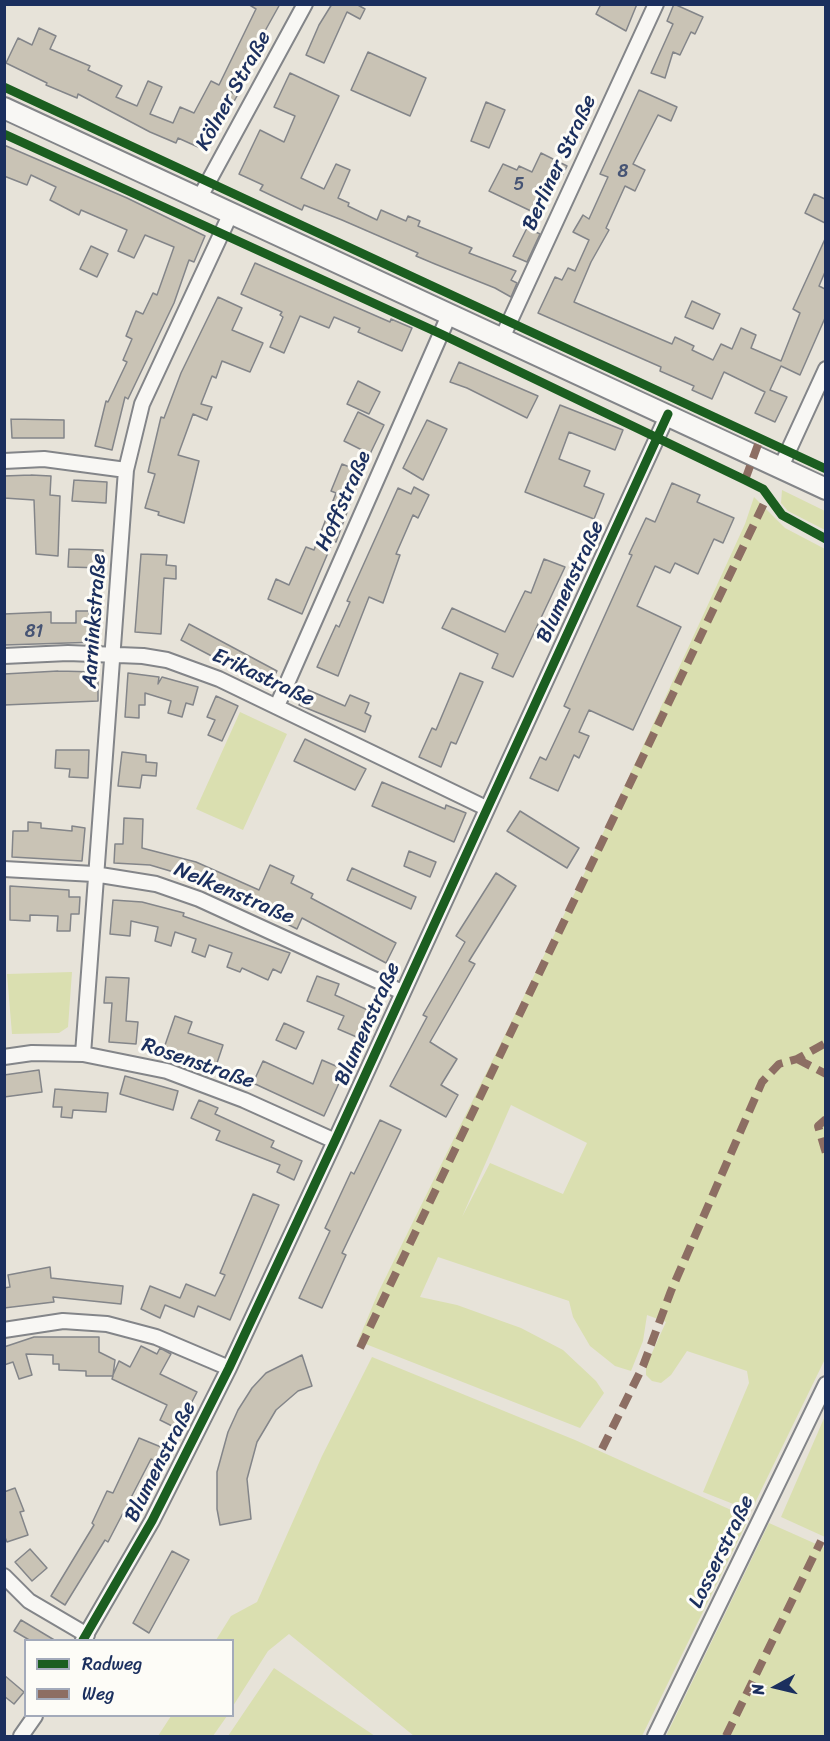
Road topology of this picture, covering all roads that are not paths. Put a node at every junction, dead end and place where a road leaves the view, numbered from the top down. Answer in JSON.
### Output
{"nodes":[{"id":1,"x":305,"y":4,"type":"edge"},
{"id":2,"x":656,"y":4,"type":"edge"},
{"id":3,"x":4,"y":108,"type":"edge"},
{"id":4,"x":200,"y":197,"type":"junction"},
{"id":5,"x":231,"y":213,"type":"junction"},
{"id":6,"x":450,"y":313,"type":"junction"},
{"id":7,"x":502,"y":339,"type":"junction"},
{"id":8,"x":825,"y":369,"type":"edge"},
{"id":9,"x":668,"y":414,"type":"junction"},
{"id":10,"x":4,"y":461,"type":"edge"},
{"id":11,"x":780,"y":469,"type":"junction"},
{"id":12,"x":126,"y":470,"type":"junction"},
{"id":13,"x":825,"y":489,"type":"edge"},
{"id":14,"x":114,"y":655,"type":"junction"},
{"id":15,"x":4,"y":656,"type":"edge"},
{"id":16,"x":277,"y":706,"type":"junction"},
{"id":17,"x":486,"y":808,"type":"junction"},
{"id":18,"x":4,"y":869,"type":"edge"},
{"id":19,"x":94,"y":874,"type":"junction"},
{"id":20,"x":402,"y":992,"type":"junction"},
{"id":21,"x":83,"y":1054,"type":"junction"},
{"id":22,"x":4,"y":1057,"type":"edge"},
{"id":23,"x":335,"y":1141,"type":"junction"},
{"id":24,"x":4,"y":1330,"type":"edge"},
{"id":25,"x":229,"y":1368,"type":"junction"},
{"id":26,"x":825,"y":1384,"type":"edge"},
{"id":27,"x":4,"y":1576,"type":"edge"},
{"id":28,"x":85,"y":1638,"type":"edge"},
{"id":29,"x":34,"y":1717,"type":"edge"},
{"id":30,"x":21,"y":1737,"type":"edge"},
{"id":31,"x":655,"y":1737,"type":"edge"}],
"edges":[{"from":1,"to":4,"type":"street","name":"Kölner Straße"},
{"from":2,"to":7,"type":"street","name":"Berliner Straße"},
{"from":3,"to":4,"type":"street"},
{"from":4,"to":5,"type":"street"},
{"from":5,"to":6,"type":"street"},
{"from":5,"to":12,"type":"street","name":"Aarninkstraße"},
{"from":6,"to":7,"type":"street"},
{"from":6,"to":16,"type":"street","name":"Hoffstraße"},
{"from":7,"to":9,"type":"street"},
{"from":8,"to":11,"type":"street"},
{"from":9,"to":11,"type":"street"},
{"from":9,"to":17,"type":"street","name":"Blumenstraße"},
{"from":10,"to":12,"type":"street"},
{"from":11,"to":13,"type":"street"},
{"from":12,"to":14,"type":"street","name":"Aarninkstraße"},
{"from":14,"to":15,"type":"street","name":"Erikastraße"},
{"from":14,"to":16,"type":"street","name":"Erikastraße"},
{"from":14,"to":19,"type":"street","name":"Aarninkstraße"},
{"from":16,"to":17,"type":"street","name":"Erikastraße"},
{"from":17,"to":20,"type":"street","name":"Blumenstraße"},
{"from":18,"to":19,"type":"street","name":"Nelkenstraße"},
{"from":19,"to":20,"type":"street","name":"Nelkenstraße"},
{"from":19,"to":21,"type":"street","name":"Aarninkstraße"},
{"from":20,"to":23,"type":"street","name":"Blumenstraße"},
{"from":21,"to":22,"type":"street","name":"Rosenstraße"},
{"from":21,"to":23,"type":"street","name":"Rosenstraße"},
{"from":23,"to":25,"type":"street","name":"Blumenstraße"},
{"from":24,"to":25,"type":"street"},
{"from":25,"to":28,"type":"street","name":"Blumenstraße"},
{"from":26,"to":31,"type":"street","name":"Losserstraße"},
{"from":27,"to":28,"type":"street"},
{"from":29,"to":30,"type":"street"}]}
